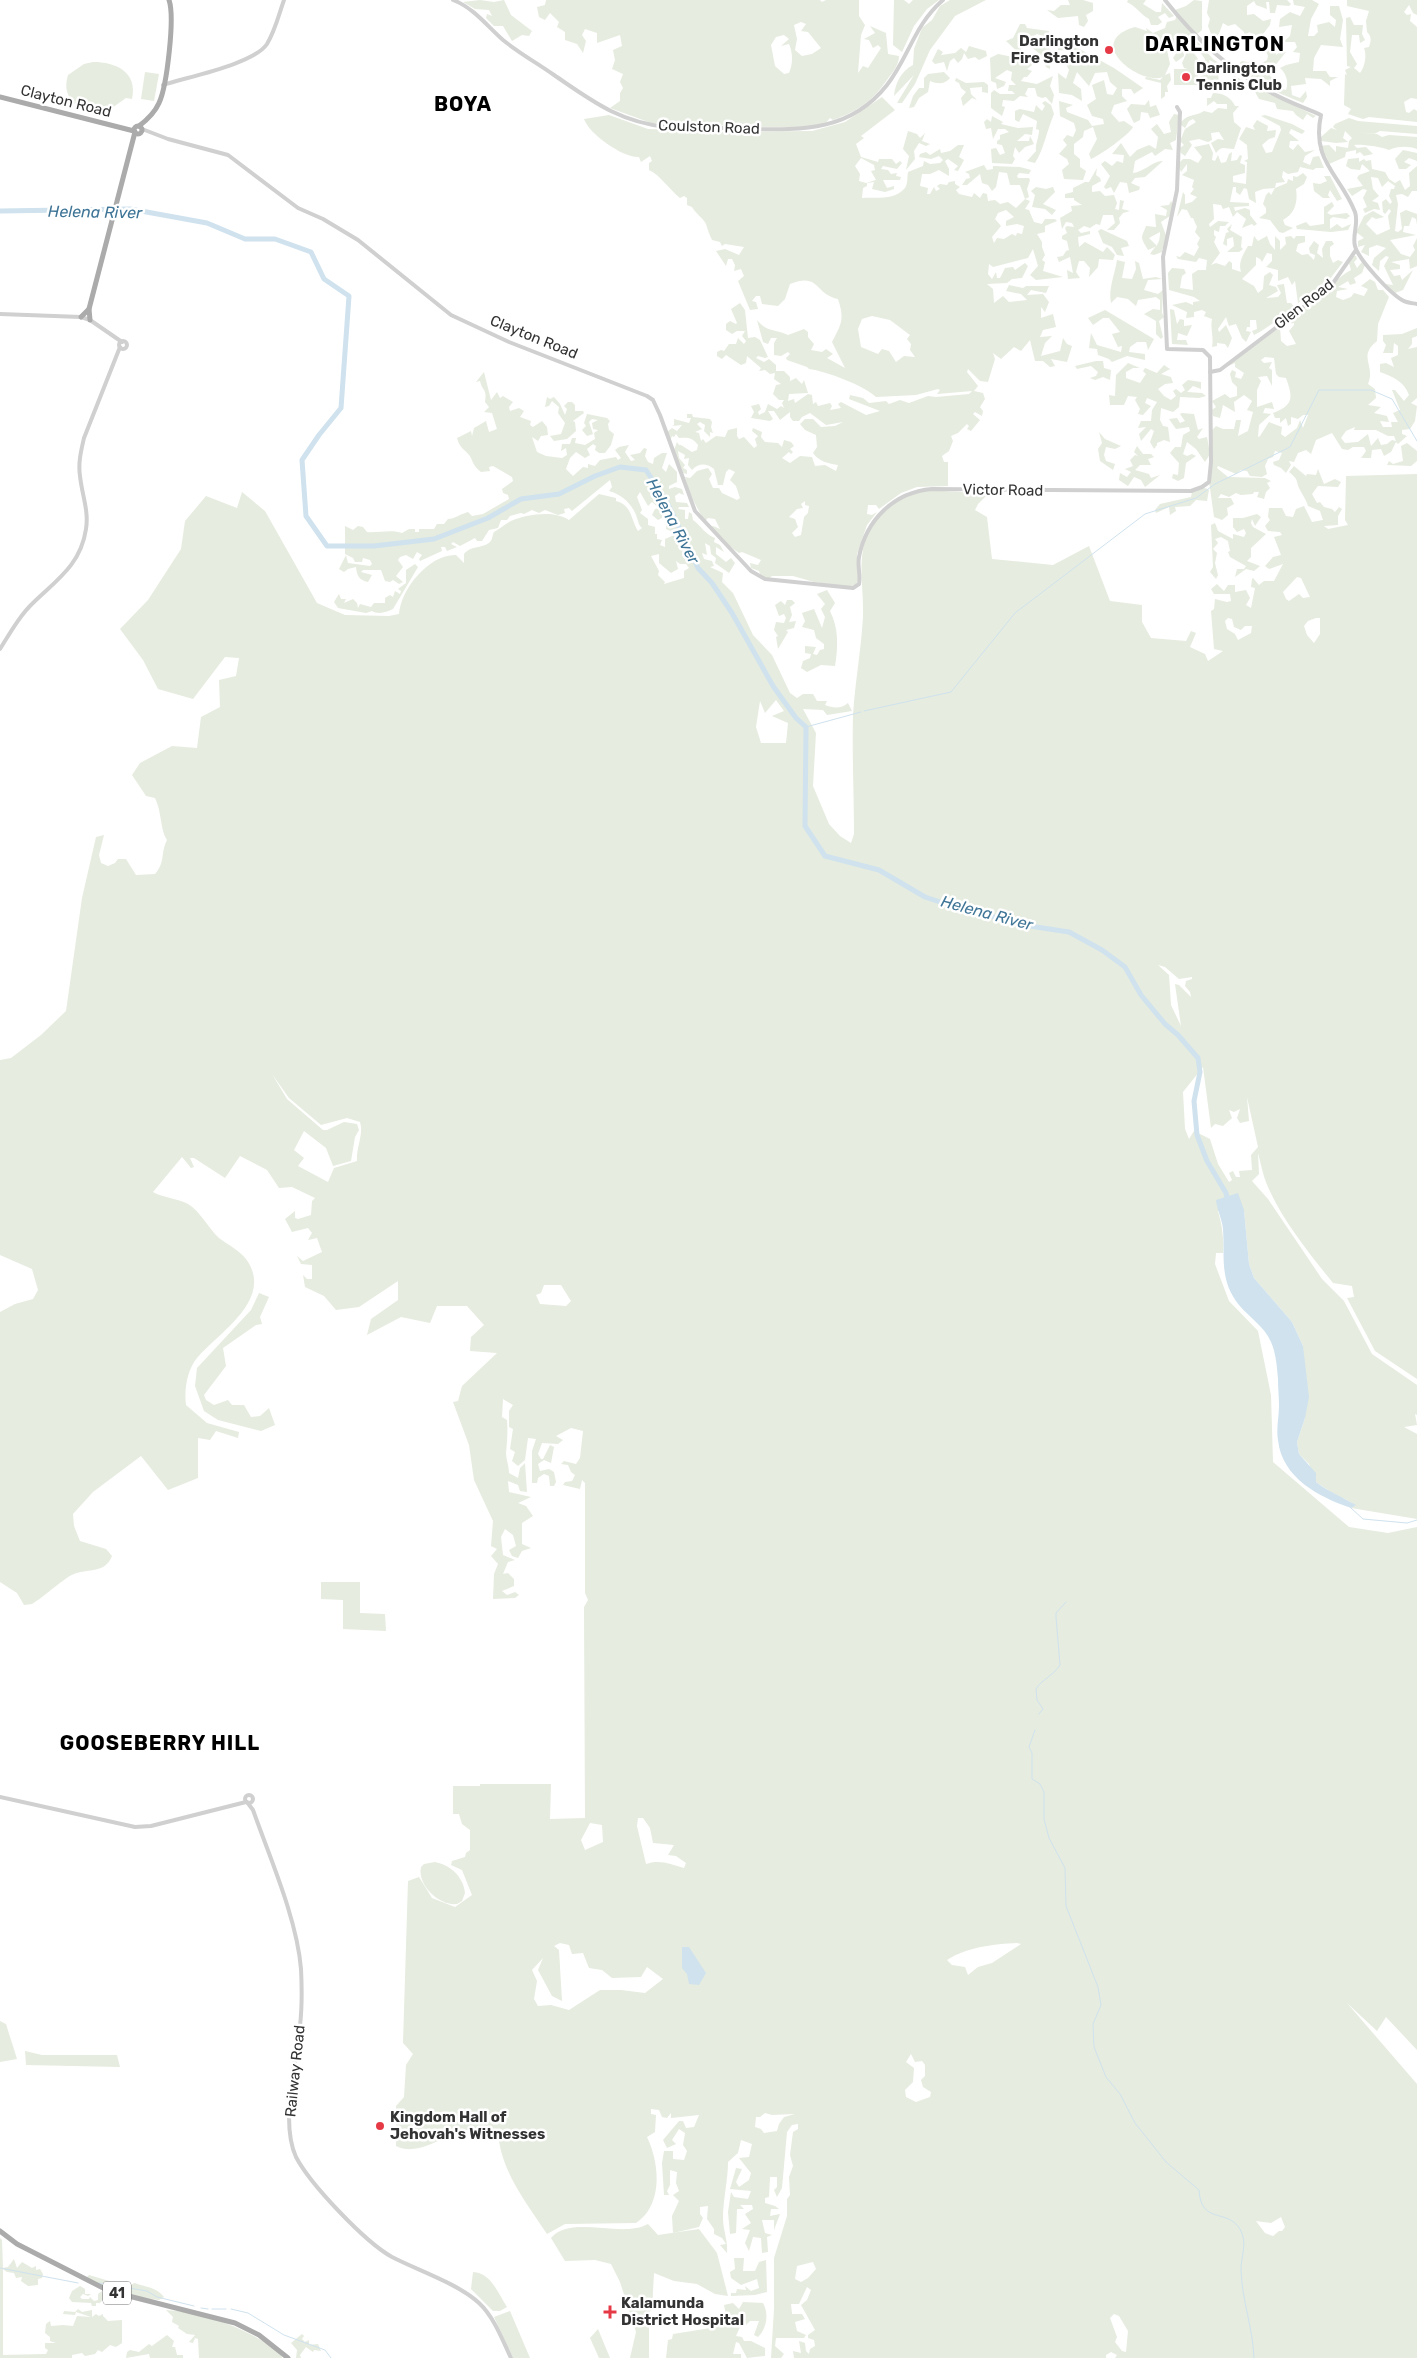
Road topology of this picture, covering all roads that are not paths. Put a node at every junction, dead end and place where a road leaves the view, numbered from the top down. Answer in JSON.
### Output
{"nodes":[{"id":1,"x":169,"y":0,"type":"edge"},
{"id":2,"x":284,"y":0,"type":"edge"},
{"id":3,"x":453,"y":0,"type":"edge"},
{"id":4,"x":943,"y":0,"type":"edge"},
{"id":5,"x":1165,"y":0,"type":"edge"},
{"id":6,"x":163,"y":85,"type":"junction"},
{"id":7,"x":0,"y":97,"type":"edge"},
{"id":8,"x":1177,"y":107,"type":"dead end"},
{"id":9,"x":138,"y":130,"type":"junction"},
{"id":10,"x":1356,"y":250,"type":"junction"},
{"id":11,"x":1417,"y":304,"type":"edge"},
{"id":12,"x":89,"y":309,"type":"junction"},
{"id":13,"x":0,"y":314,"type":"edge"},
{"id":14,"x":81,"y":317,"type":"junction"},
{"id":15,"x":90,"y":320,"type":"junction"},
{"id":16,"x":1210,"y":371,"type":"junction"},
{"id":17,"x":856,"y":587,"type":"joint"},
{"id":18,"x":0,"y":649,"type":"edge"},
{"id":19,"x":0,"y":1797,"type":"edge"},
{"id":20,"x":0,"y":2231,"type":"edge"},
{"id":21,"x":288,"y":2358,"type":"edge"},
{"id":22,"x":511,"y":2358,"type":"edge"}],
"edges":[{"from":1,"to":6,"type":"main road"},
{"from":2,"to":6,"type":"street"},
{"from":3,"to":4,"type":"street","name":"Coulston Road"},
{"from":5,"to":10,"type":"street"},
{"from":6,"to":9,"type":"main road"},
{"from":7,"to":9,"type":"main road","name":"Clayton Road"},
{"from":8,"to":16,"type":"street"},
{"from":9,"to":12,"type":"main road"},
{"from":9,"to":17,"type":"street","name":"Clayton Road"},
{"from":10,"to":11,"type":"street"},
{"from":10,"to":16,"type":"street","name":"Glen Road"},
{"from":12,"to":14,"type":"main road"},
{"from":12,"to":15,"type":"main road"},
{"from":13,"to":14,"type":"street"},
{"from":14,"to":15,"type":"street"},
{"from":15,"to":18,"type":"street"},
{"from":16,"to":17,"type":"street","name":"Victor Road"},
{"from":19,"to":22,"type":"street","name":"Railway Road"},
{"from":20,"to":21,"type":"main road","number":"41"}]}
